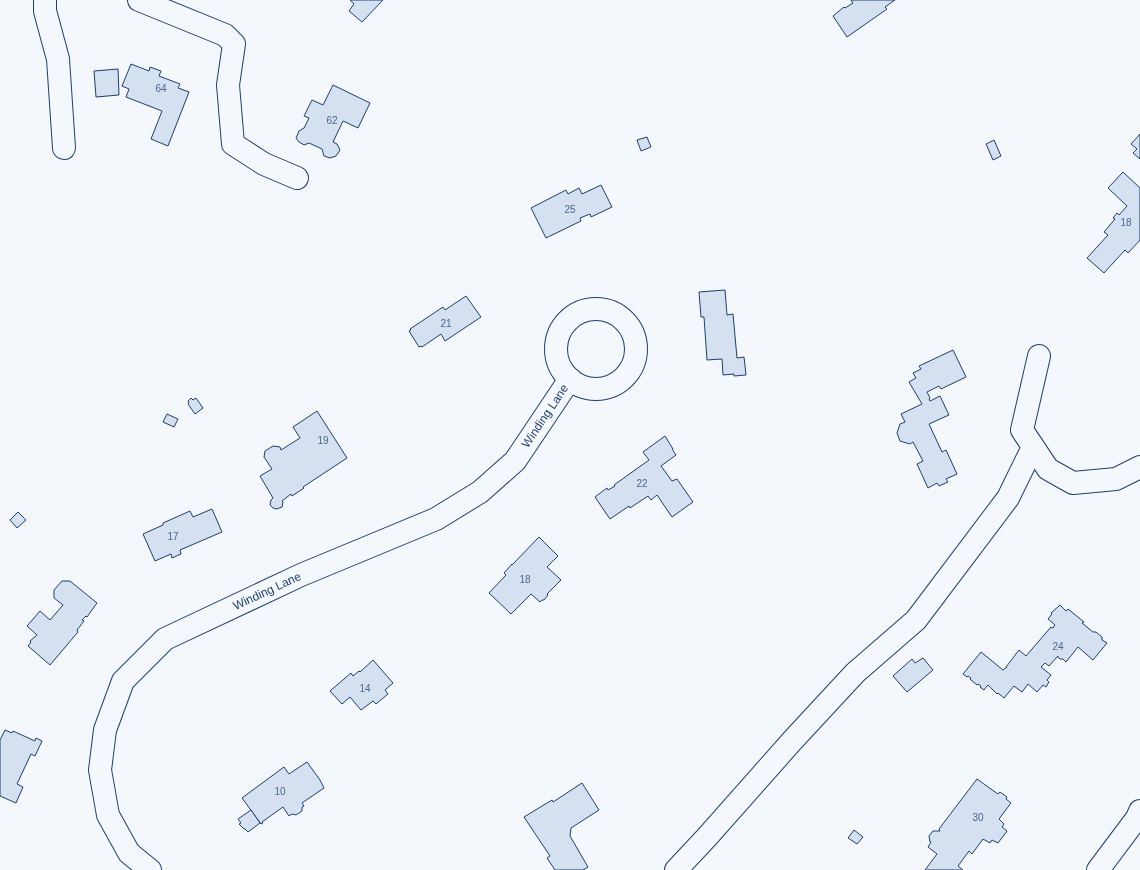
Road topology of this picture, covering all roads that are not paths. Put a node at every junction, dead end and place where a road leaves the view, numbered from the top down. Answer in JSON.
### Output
{"nodes":[{"id":1,"x":45,"y":0,"type":"edge"},
{"id":2,"x":139,"y":0,"type":"edge"},
{"id":3,"x":64,"y":148,"type":"dead end"},
{"id":4,"x":297,"y":178,"type":"dead end"},
{"id":5,"x":1039,"y":356,"type":"dead end"},
{"id":6,"x":570,"y":379,"type":"dead end"},
{"id":7,"x":1033,"y":447,"type":"junction"},
{"id":8,"x":1140,"y":467,"type":"edge"},
{"id":9,"x":1140,"y":811,"type":"edge"},
{"id":10,"x":150,"y":870,"type":"edge"},
{"id":11,"x":676,"y":870,"type":"edge"},
{"id":12,"x":1098,"y":870,"type":"edge"}],
"edges":[{"from":1,"to":3,"type":"street"},
{"from":2,"to":4,"type":"street"},
{"from":5,"to":7,"type":"street"},
{"from":6,"to":10,"type":"street","name":"Winding Lane"},
{"from":7,"to":8,"type":"street"},
{"from":7,"to":11,"type":"street"},
{"from":9,"to":12,"type":"street"}]}
